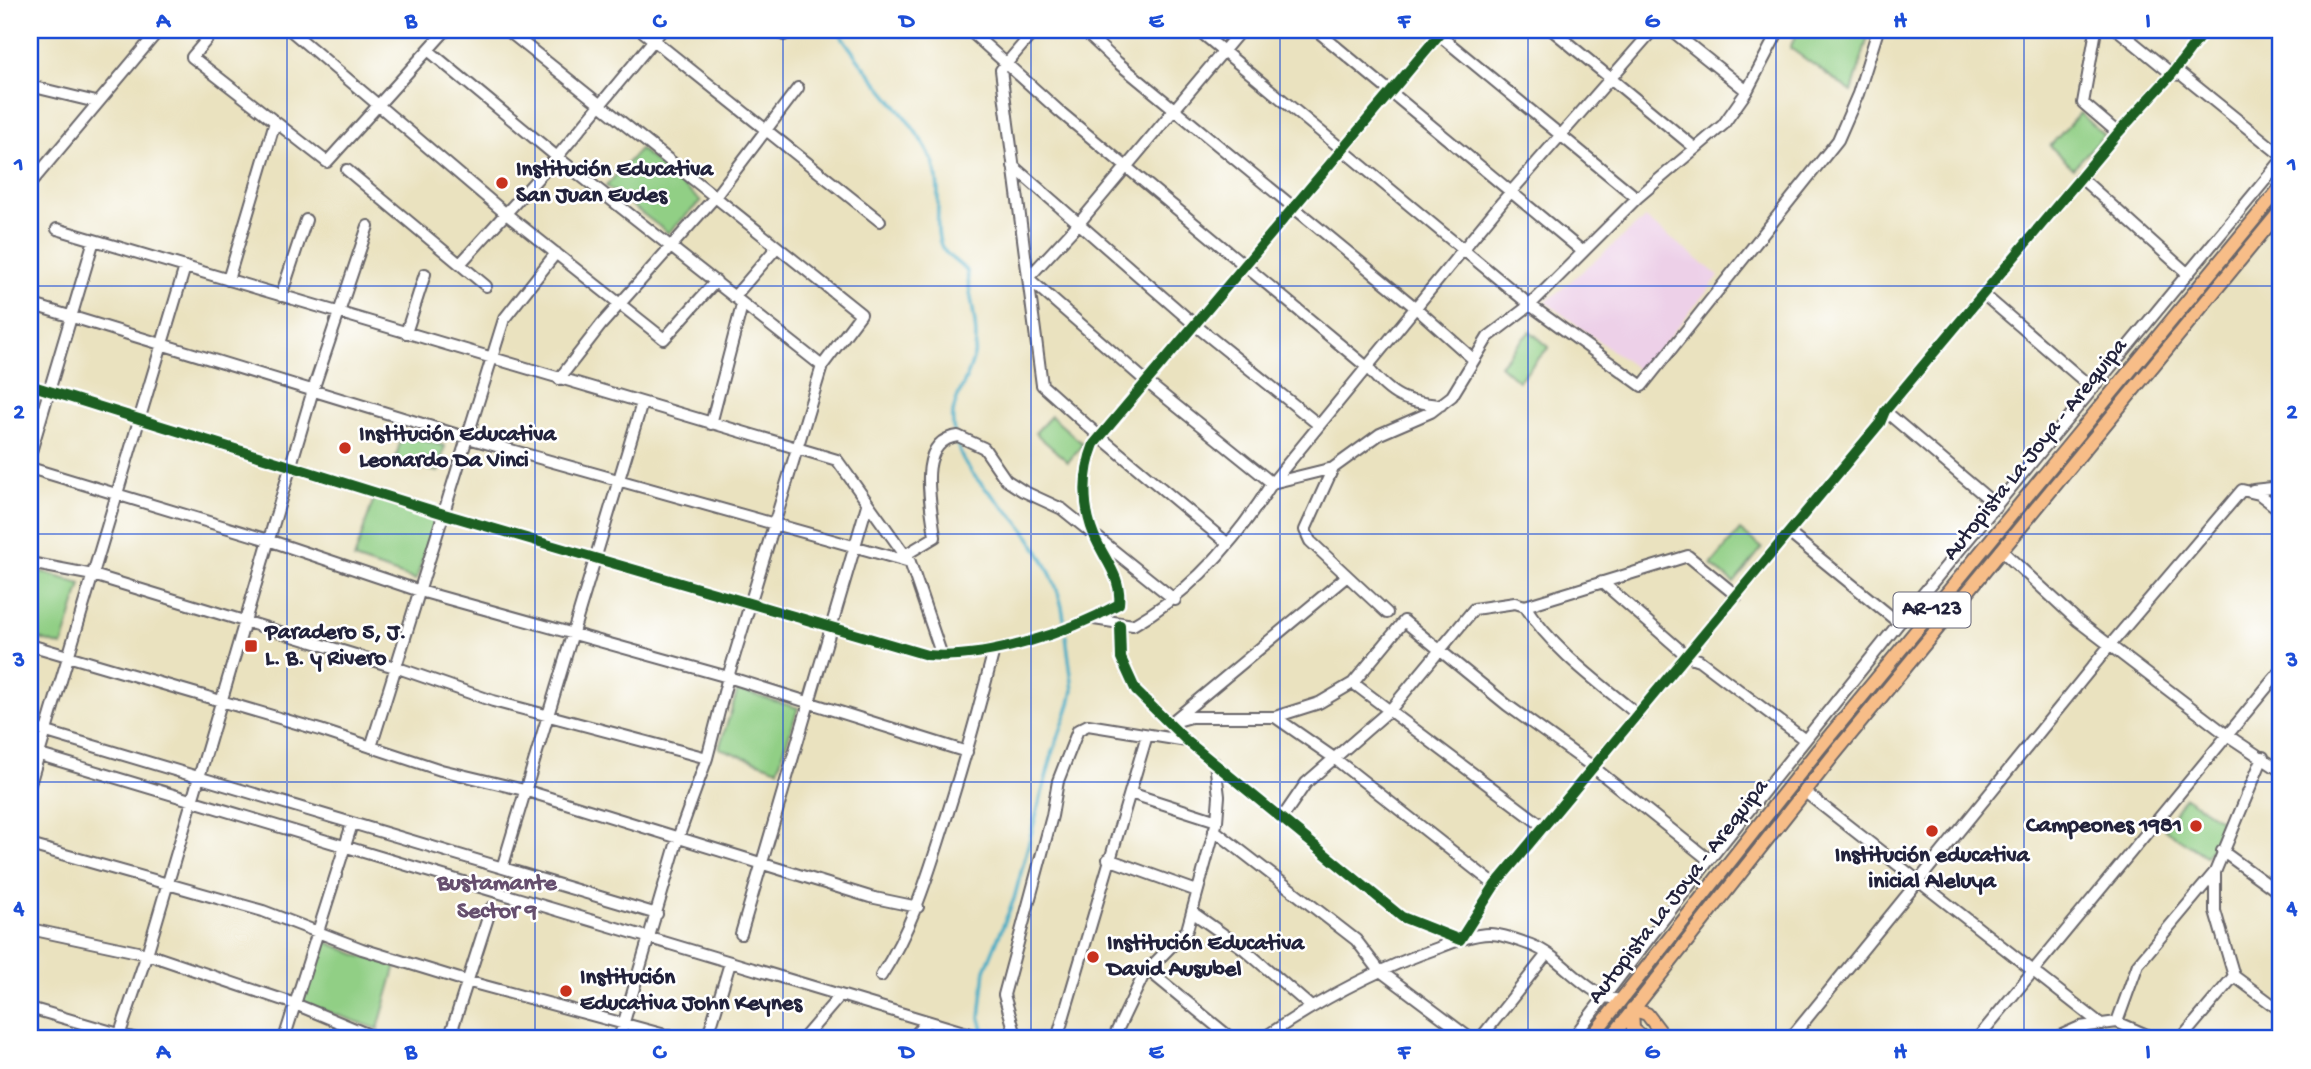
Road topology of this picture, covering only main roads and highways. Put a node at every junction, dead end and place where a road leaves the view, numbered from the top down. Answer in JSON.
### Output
{"nodes":[{"id":1,"x":2281,"y":187,"type":"edge"},
{"id":2,"x":2281,"y":210,"type":"edge"},
{"id":3,"x":1632,"y":1009,"type":"junction"},
{"id":4,"x":1590,"y":1039,"type":"edge"},
{"id":5,"x":1610,"y":1039,"type":"edge"},
{"id":6,"x":1645,"y":1039,"type":"edge"},
{"id":7,"x":1667,"y":1039,"type":"edge"}],
"edges":[{"from":1,"to":4,"type":"main road","name":"Autopista La Joya - Arequipa","number":"AR-123"},
{"from":2,"to":3,"type":"main road","name":"Autopista La Joya - Arequipa","number":"AR-123"},
{"from":3,"to":5,"type":"main road","name":"Autopista La Joya - Arequipa","number":"AR-123"},
{"from":3,"to":6,"type":"main road"},
{"from":3,"to":7,"type":"main road"}]}
